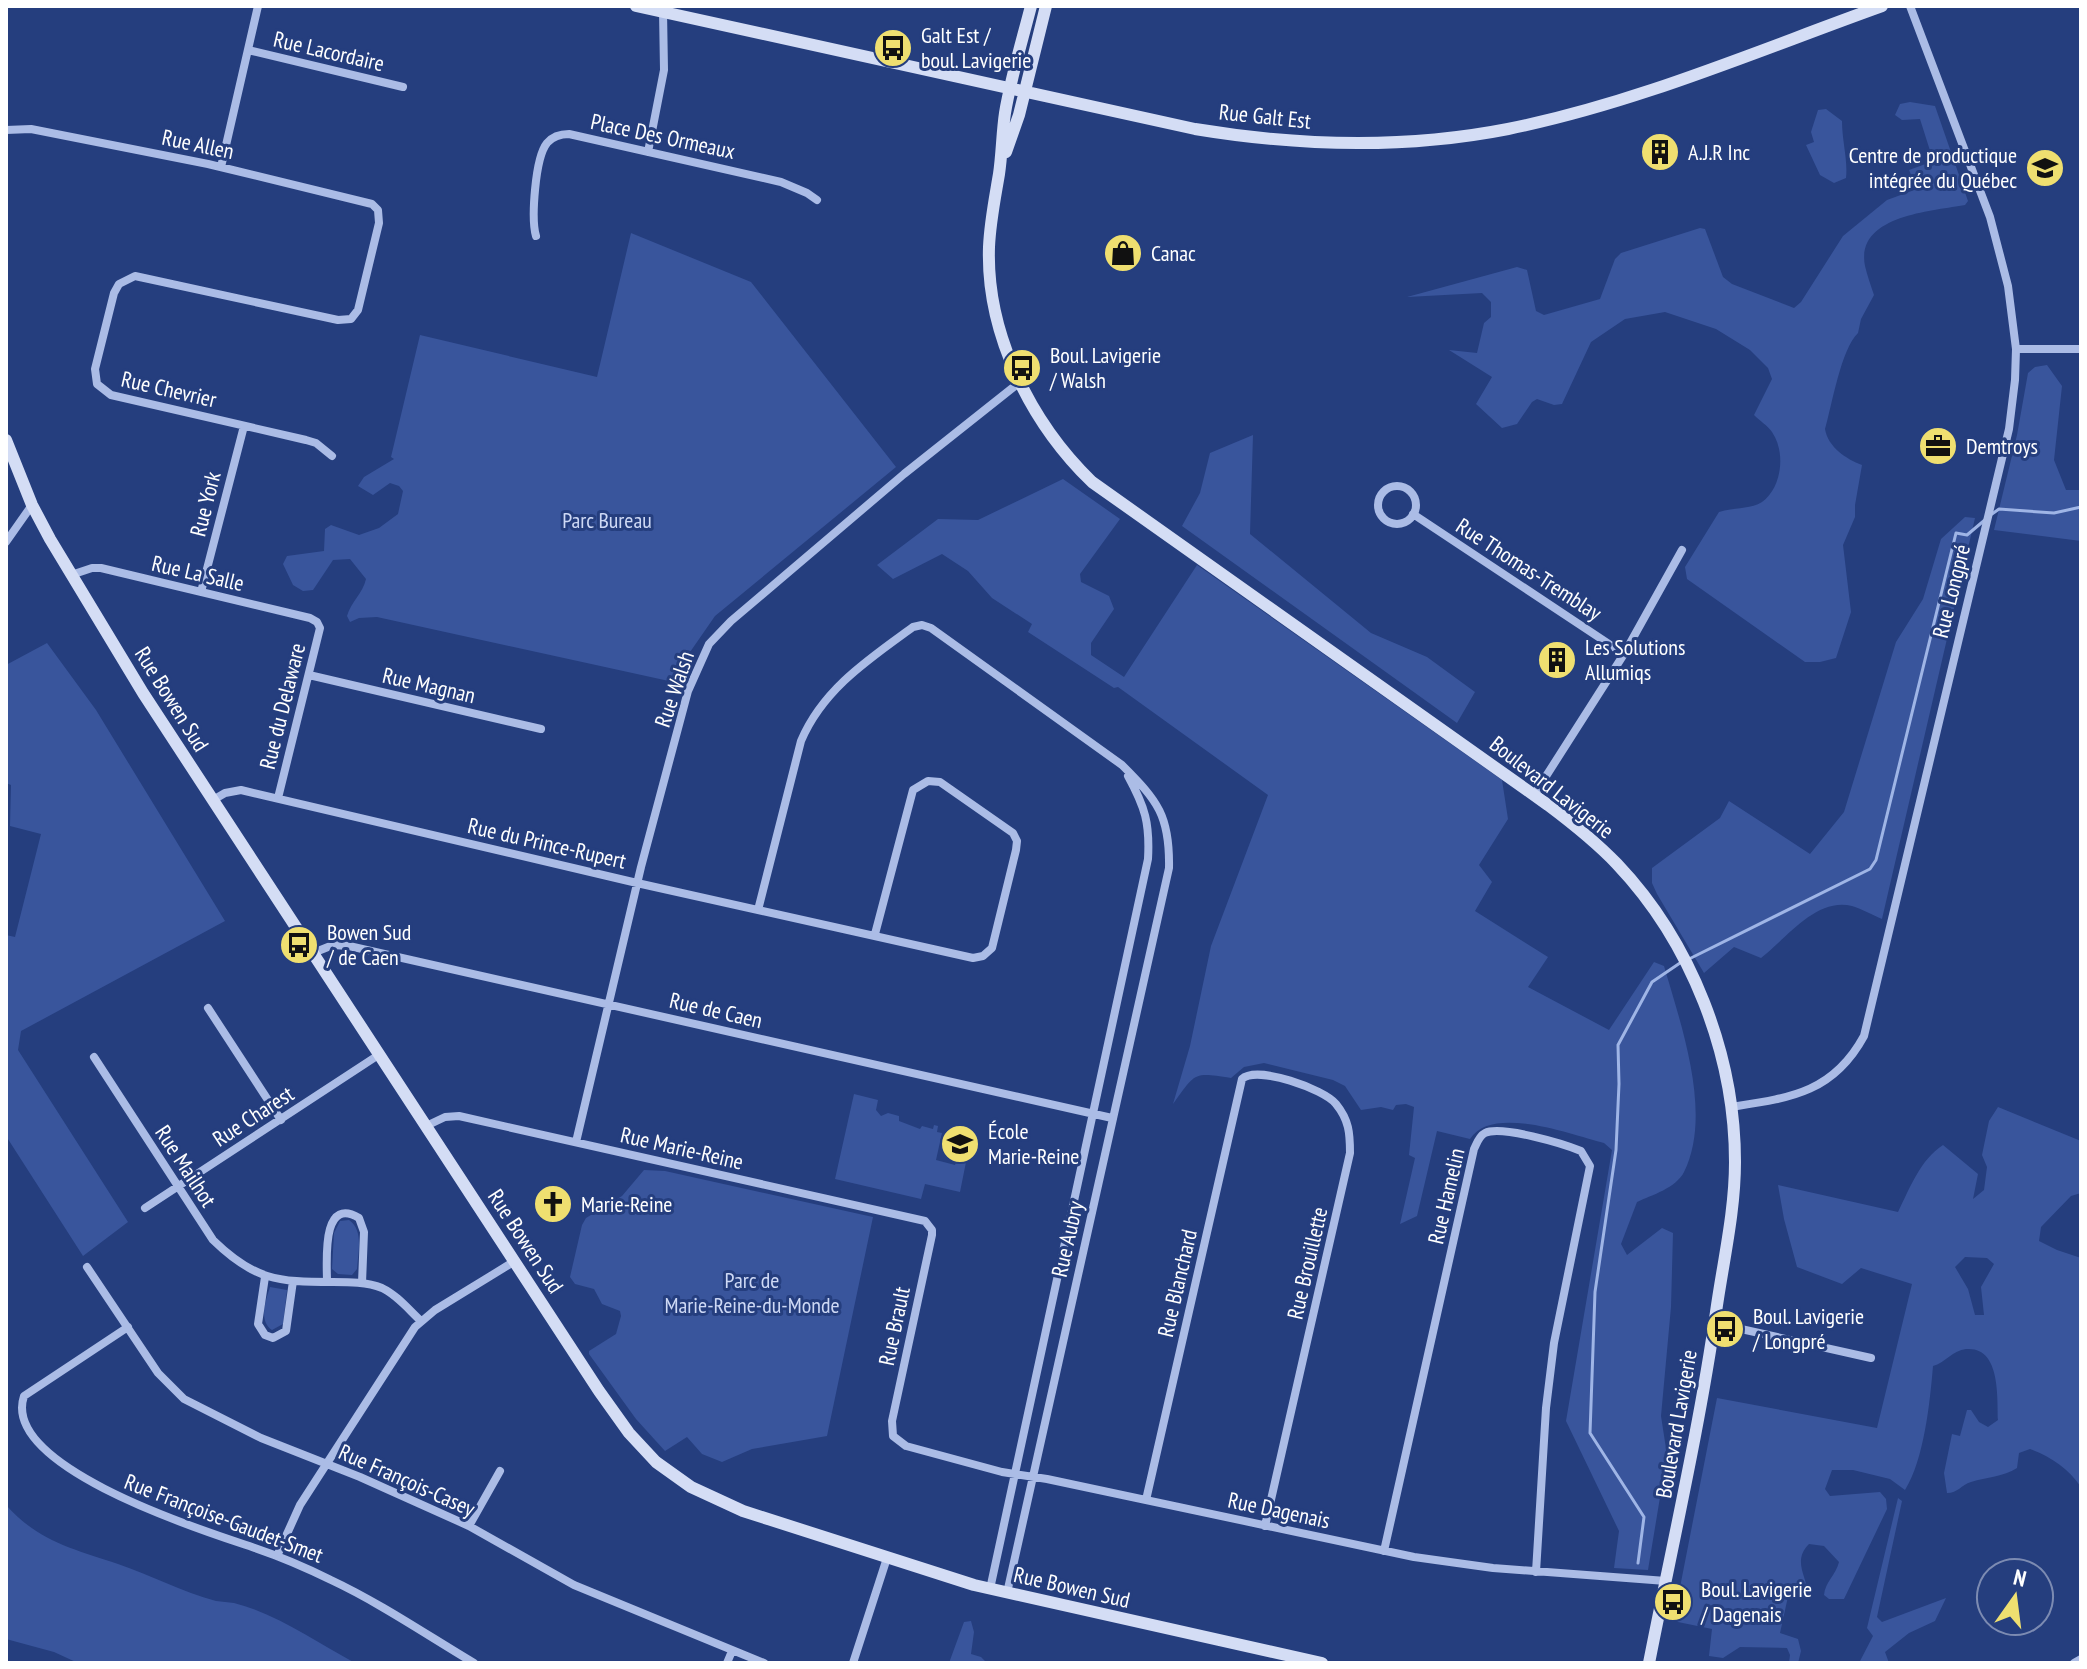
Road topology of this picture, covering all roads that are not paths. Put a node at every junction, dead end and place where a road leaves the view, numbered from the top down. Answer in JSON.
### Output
{"nodes":[{"id":1,"x":258,"y":6,"type":"edge"},
{"id":2,"x":636,"y":6,"type":"edge"},
{"id":3,"x":1031,"y":6,"type":"edge"},
{"id":4,"x":1046,"y":6,"type":"edge"},
{"id":5,"x":1882,"y":6,"type":"edge"},
{"id":6,"x":1910,"y":6,"type":"edge"},
{"id":7,"x":663,"y":9,"type":"edge"},
{"id":8,"x":248,"y":50,"type":"junction"},
{"id":9,"x":403,"y":87,"type":"dead end"},
{"id":10,"x":1011,"y":89,"type":"junction"},
{"id":11,"x":1024,"y":92,"type":"junction"},
{"id":12,"x":6,"y":130,"type":"edge"},
{"id":13,"x":648,"y":152,"type":"junction"},
{"id":14,"x":221,"y":167,"type":"junction"},
{"id":15,"x":999,"y":174,"type":"junction"},
{"id":16,"x":817,"y":200,"type":"dead end"},
{"id":17,"x":536,"y":236,"type":"dead end"},
{"id":18,"x":351,"y":319,"type":"joint"},
{"id":19,"x":2016,"y":349,"type":"junction"},
{"id":20,"x":2081,"y":349,"type":"edge"},
{"id":21,"x":1020,"y":382,"type":"junction"},
{"id":22,"x":244,"y":426,"type":"junction"},
{"id":23,"x":6,"y":440,"type":"edge"},
{"id":24,"x":332,"y":456,"type":"dead end"},
{"id":25,"x":32,"y":505,"type":"junction"},
{"id":26,"x":1413,"y":514,"type":"junction"},
{"id":27,"x":6,"y":542,"type":"edge"},
{"id":28,"x":1682,"y":550,"type":"dead end"},
{"id":29,"x":71,"y":575,"type":"junction"},
{"id":30,"x":201,"y":592,"type":"junction"},
{"id":31,"x":317,"y":622,"type":"joint"},
{"id":32,"x":1624,"y":654,"type":"junction"},
{"id":33,"x":309,"y":675,"type":"junction"},
{"id":34,"x":541,"y":729,"type":"dead end"},
{"id":35,"x":1122,"y":765,"type":"junction"},
{"id":36,"x":1534,"y":795,"type":"junction"},
{"id":37,"x":278,"y":798,"type":"junction"},
{"id":38,"x":213,"y":800,"type":"junction"},
{"id":39,"x":637,"y":883,"type":"junction"},
{"id":40,"x":758,"y":910,"type":"junction"},
{"id":41,"x":875,"y":934,"type":"junction"},
{"id":42,"x":313,"y":953,"type":"junction"},
{"id":43,"x":608,"y":1004,"type":"junction"},
{"id":44,"x":208,"y":1008,"type":"dead end"},
{"id":45,"x":380,"y":1054,"type":"junction"},
{"id":46,"x":94,"y":1057,"type":"dead end"},
{"id":47,"x":1247,"y":1075,"type":"joint"},
{"id":48,"x":1731,"y":1107,"type":"junction"},
{"id":49,"x":1094,"y":1113,"type":"junction"},
{"id":50,"x":1112,"y":1118,"type":"junction"},
{"id":51,"x":281,"y":1120,"type":"junction"},
{"id":52,"x":426,"y":1126,"type":"junction"},
{"id":53,"x":576,"y":1142,"type":"junction"},
{"id":54,"x":178,"y":1186,"type":"junction"},
{"id":55,"x":145,"y":1208,"type":"dead end"},
{"id":56,"x":929,"y":1225,"type":"joint"},
{"id":57,"x":515,"y":1261,"type":"junction"},
{"id":58,"x":87,"y":1267,"type":"dead end"},
{"id":59,"x":265,"y":1277,"type":"junction"},
{"id":60,"x":293,"y":1281,"type":"junction"},
{"id":61,"x":327,"y":1282,"type":"junction"},
{"id":62,"x":362,"y":1283,"type":"junction"},
{"id":63,"x":421,"y":1321,"type":"junction"},
{"id":64,"x":1714,"y":1323,"type":"junction"},
{"id":65,"x":128,"y":1327,"type":"junction"},
{"id":66,"x":1871,"y":1358,"type":"dead end"},
{"id":67,"x":893,"y":1436,"type":"joint"},
{"id":68,"x":327,"y":1464,"type":"junction"},
{"id":69,"x":500,"y":1471,"type":"dead end"},
{"id":70,"x":1017,"y":1474,"type":"junction"},
{"id":71,"x":1032,"y":1477,"type":"junction"},
{"id":72,"x":1146,"y":1500,"type":"junction"},
{"id":73,"x":469,"y":1526,"type":"junction"},
{"id":74,"x":1265,"y":1526,"type":"junction"},
{"id":75,"x":1384,"y":1551,"type":"junction"},
{"id":76,"x":277,"y":1556,"type":"junction"},
{"id":77,"x":887,"y":1558,"type":"junction"},
{"id":78,"x":1536,"y":1572,"type":"junction"},
{"id":79,"x":1666,"y":1581,"type":"junction"},
{"id":80,"x":990,"y":1589,"type":"junction"},
{"id":81,"x":1007,"y":1593,"type":"junction"},
{"id":82,"x":732,"y":1651,"type":"junction"},
{"id":83,"x":2081,"y":1659,"type":"edge"},
{"id":84,"x":474,"y":1663,"type":"edge"},
{"id":85,"x":727,"y":1663,"type":"edge"},
{"id":86,"x":764,"y":1663,"type":"edge"},
{"id":87,"x":853,"y":1663,"type":"edge"},
{"id":88,"x":1322,"y":1663,"type":"edge"},
{"id":89,"x":1649,"y":1663,"type":"edge"},
{"id":90,"x":2074,"y":1663,"type":"edge"}],
"edges":[{"from":1,"to":8,"type":"street"},
{"from":2,"to":7,"type":"street","name":"Rue Galt Est"},
{"from":3,"to":10,"type":"street","name":"Boulevard Lavigerie"},
{"from":4,"to":11,"type":"street","name":"Boulevard Lavigerie"},
{"from":5,"to":11,"type":"street","name":"Rue Galt Est"},
{"from":6,"to":19,"type":"street","name":"Rue Longpré"},
{"from":7,"to":10,"type":"street","name":"Rue Galt Est"},
{"from":7,"to":13,"type":"street"},
{"from":8,"to":9,"type":"street","name":"Rue Lacordaire"},
{"from":8,"to":14,"type":"street"},
{"from":10,"to":11,"type":"street","name":"Rue Galt Est"},
{"from":10,"to":15,"type":"street","name":"Boulevard Lavigerie"},
{"from":11,"to":15,"type":"street","name":"Boulevard Lavigerie"},
{"from":12,"to":14,"type":"street","name":"Rue Allen"},
{"from":13,"to":16,"type":"street","name":"Place Des Ormeaux"},
{"from":13,"to":17,"type":"street","name":"Place Des Ormeaux"},
{"from":14,"to":18,"type":"street","name":"Rue Allen"},
{"from":15,"to":21,"type":"street","name":"Boulevard Lavigerie"},
{"from":18,"to":22,"type":"street","name":"Rue Chevrier"},
{"from":19,"to":20,"type":"street"},
{"from":19,"to":48,"type":"street","name":"Rue Longpré"},
{"from":21,"to":36,"type":"street","name":"Boulevard Lavigerie"},
{"from":21,"to":39,"type":"street","name":"Rue Walsh"},
{"from":22,"to":24,"type":"street","name":"Rue Chevrier"},
{"from":22,"to":30,"type":"street","name":"Rue York"},
{"from":23,"to":25,"type":"street","name":"Rue Bowen Sud"},
{"from":25,"to":27,"type":"street"},
{"from":25,"to":29,"type":"street","name":"Rue Bowen Sud"},
{"from":26,"to":26,"type":"street","name":"Rue Thomas-Tremblay"},
{"from":26,"to":32,"type":"street","name":"Rue Thomas-Tremblay"},
{"from":28,"to":32,"type":"street"},
{"from":29,"to":30,"type":"street","name":"Rue La Salle"},
{"from":29,"to":38,"type":"street","name":"Rue Bowen Sud"},
{"from":30,"to":31,"type":"street","name":"Rue La Salle"},
{"from":31,"to":33,"type":"street","name":"Rue du Delaware"},
{"from":32,"to":36,"type":"street"},
{"from":33,"to":34,"type":"street","name":"Rue Magnan"},
{"from":33,"to":37,"type":"street","name":"Rue du Delaware"},
{"from":35,"to":40,"type":"street","name":"Rue Aubry"},
{"from":35,"to":49,"type":"street","name":"Rue Aubry"},
{"from":35,"to":50,"type":"street","name":"Rue Aubry"},
{"from":36,"to":48,"type":"street","name":"Boulevard Lavigerie"},
{"from":37,"to":38,"type":"street","name":"Rue du Prince-Rupert"},
{"from":37,"to":39,"type":"street","name":"Rue du Prince-Rupert"},
{"from":38,"to":42,"type":"street","name":"Rue Bowen Sud"},
{"from":39,"to":40,"type":"street","name":"Rue du Prince-Rupert"},
{"from":39,"to":43,"type":"street","name":"Rue Walsh"},
{"from":40,"to":41,"type":"street","name":"Rue du Prince-Rupert"},
{"from":41,"to":41,"type":"street","name":"Rue du Prince-Rupert"},
{"from":42,"to":43,"type":"street","name":"Rue de Caen"},
{"from":42,"to":45,"type":"street","name":"Rue Bowen Sud"},
{"from":43,"to":49,"type":"street","name":"Rue de Caen"},
{"from":43,"to":53,"type":"street","name":"Rue Walsh"},
{"from":44,"to":51,"type":"street"},
{"from":45,"to":51,"type":"street","name":"Rue Charest"},
{"from":45,"to":52,"type":"street","name":"Rue Bowen Sud"},
{"from":46,"to":54,"type":"street","name":"Rue Mailhot"},
{"from":47,"to":72,"type":"street","name":"Rue Blanchard"},
{"from":47,"to":74,"type":"street","name":"Rue Brouillette"},
{"from":48,"to":64,"type":"street","name":"Boulevard Lavigerie"},
{"from":49,"to":50,"type":"street","name":"Rue de Caen"},
{"from":49,"to":70,"type":"street","name":"Rue Aubry"},
{"from":50,"to":71,"type":"street","name":"Rue Aubry"},
{"from":51,"to":54,"type":"street","name":"Rue Charest"},
{"from":52,"to":53,"type":"street","name":"Rue Marie-Reine"},
{"from":52,"to":57,"type":"street","name":"Rue Bowen Sud"},
{"from":53,"to":56,"type":"street","name":"Rue Marie-Reine"},
{"from":54,"to":55,"type":"street","name":"Rue Charest"},
{"from":54,"to":59,"type":"street","name":"Rue Mailhot"},
{"from":56,"to":67,"type":"street","name":"Rue Brault"},
{"from":57,"to":63,"type":"street"},
{"from":57,"to":77,"type":"street","name":"Rue Bowen Sud"},
{"from":58,"to":65,"type":"street","name":"Rue François-Casey"},
{"from":59,"to":60,"type":"street","name":"Rue Mailhot"},
{"from":59,"to":60,"type":"street"},
{"from":60,"to":61,"type":"street","name":"Rue Mailhot"},
{"from":61,"to":62,"type":"street","name":"Rue Mailhot"},
{"from":61,"to":62,"type":"street"},
{"from":62,"to":63,"type":"street","name":"Rue Mailhot"},
{"from":63,"to":68,"type":"street"},
{"from":64,"to":66,"type":"street"},
{"from":64,"to":79,"type":"street","name":"Boulevard Lavigerie"},
{"from":65,"to":68,"type":"street","name":"Rue François-Casey"},
{"from":65,"to":76,"type":"street","name":"Rue Françoise-Gaudet-Smet"},
{"from":67,"to":70,"type":"street","name":"Rue Dagenais"},
{"from":68,"to":73,"type":"street","name":"Rue François-Casey"},
{"from":68,"to":76,"type":"street"},
{"from":69,"to":73,"type":"street"},
{"from":70,"to":71,"type":"street","name":"Rue Dagenais"},
{"from":70,"to":80,"type":"street","name":"Rue Aubry"},
{"from":71,"to":72,"type":"street","name":"Rue Dagenais"},
{"from":71,"to":81,"type":"street","name":"Rue Aubry"},
{"from":72,"to":74,"type":"street","name":"Rue Dagenais"},
{"from":73,"to":82,"type":"street","name":"Rue François-Casey"},
{"from":74,"to":75,"type":"street","name":"Rue Dagenais"},
{"from":75,"to":78,"type":"street","name":"Rue Dagenais"},
{"from":75,"to":78,"type":"street","name":"Rue Hamelin"},
{"from":76,"to":84,"type":"street","name":"Rue Françoise-Gaudet-Smet"},
{"from":77,"to":80,"type":"street","name":"Rue Bowen Sud"},
{"from":77,"to":87,"type":"street"},
{"from":78,"to":79,"type":"street","name":"Rue Dagenais"},
{"from":79,"to":89,"type":"street","name":"Boulevard Lavigerie"},
{"from":80,"to":81,"type":"street","name":"Rue Bowen Sud"},
{"from":81,"to":88,"type":"street","name":"Rue Bowen Sud"},
{"from":82,"to":85,"type":"street"},
{"from":82,"to":86,"type":"street","name":"Rue François-Casey"},
{"from":83,"to":90,"type":"street"}]}
